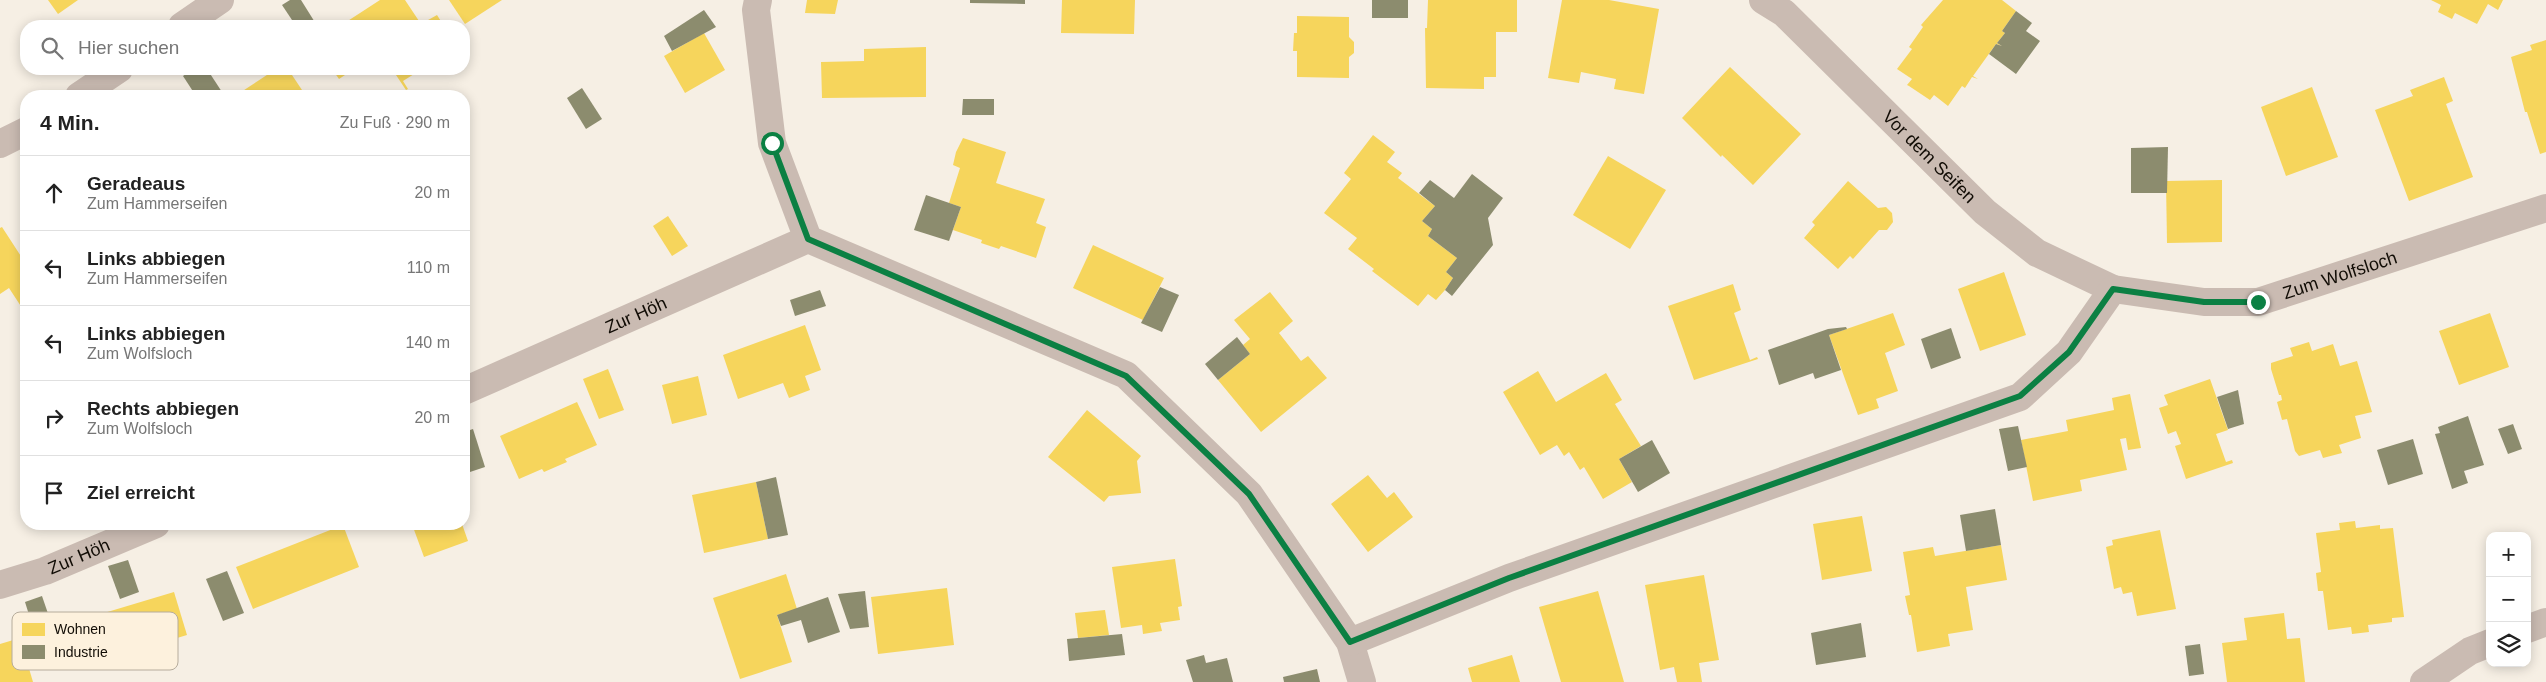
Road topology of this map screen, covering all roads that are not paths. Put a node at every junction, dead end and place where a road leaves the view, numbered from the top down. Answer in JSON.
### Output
{"nodes":[{"id":1,"x":220,"y":0,"type":"edge"},
{"id":2,"x":758,"y":0,"type":"edge"},
{"id":3,"x":1762,"y":0,"type":"edge"},
{"id":4,"x":191,"y":20,"type":"edge"},
{"id":5,"x":110,"y":75,"type":"edge"},
{"id":6,"x":88,"y":90,"type":"edge"},
{"id":7,"x":20,"y":134,"type":"edge"},
{"id":8,"x":0,"y":144,"type":"edge"},
{"id":9,"x":2546,"y":208,"type":"edge"},
{"id":10,"x":808,"y":239,"type":"junction"},
{"id":11,"x":2113,"y":289,"type":"junction"},
{"id":12,"x":470,"y":388,"type":"edge"},
{"id":13,"x":142,"y":530,"type":"edge"},
{"id":14,"x":0,"y":585,"type":"edge"},
{"id":15,"x":2546,"y":622,"type":"edge"},
{"id":16,"x":2531,"y":628,"type":"edge"},
{"id":17,"x":1350,"y":642,"type":"junction"},
{"id":18,"x":2486,"y":645,"type":"edge"},
{"id":19,"x":1362,"y":682,"type":"edge"},
{"id":20,"x":2424,"y":682,"type":"edge"}],
"edges":[{"from":1,"to":4,"type":"street"},
{"from":2,"to":10,"type":"street"},
{"from":3,"to":11,"type":"street","name":"Vor dem Seifen"},
{"from":5,"to":6,"type":"street"},
{"from":7,"to":8,"type":"street"},
{"from":9,"to":11,"type":"street","name":"Zum Wolfsloch"},
{"from":10,"to":12,"type":"street","name":"Zur Höh"},
{"from":10,"to":17,"type":"street"},
{"from":11,"to":17,"type":"street"},
{"from":13,"to":14,"type":"street","name":"Zur Höh"},
{"from":15,"to":16,"type":"street"},
{"from":17,"to":19,"type":"street"},
{"from":18,"to":20,"type":"street"}]}
